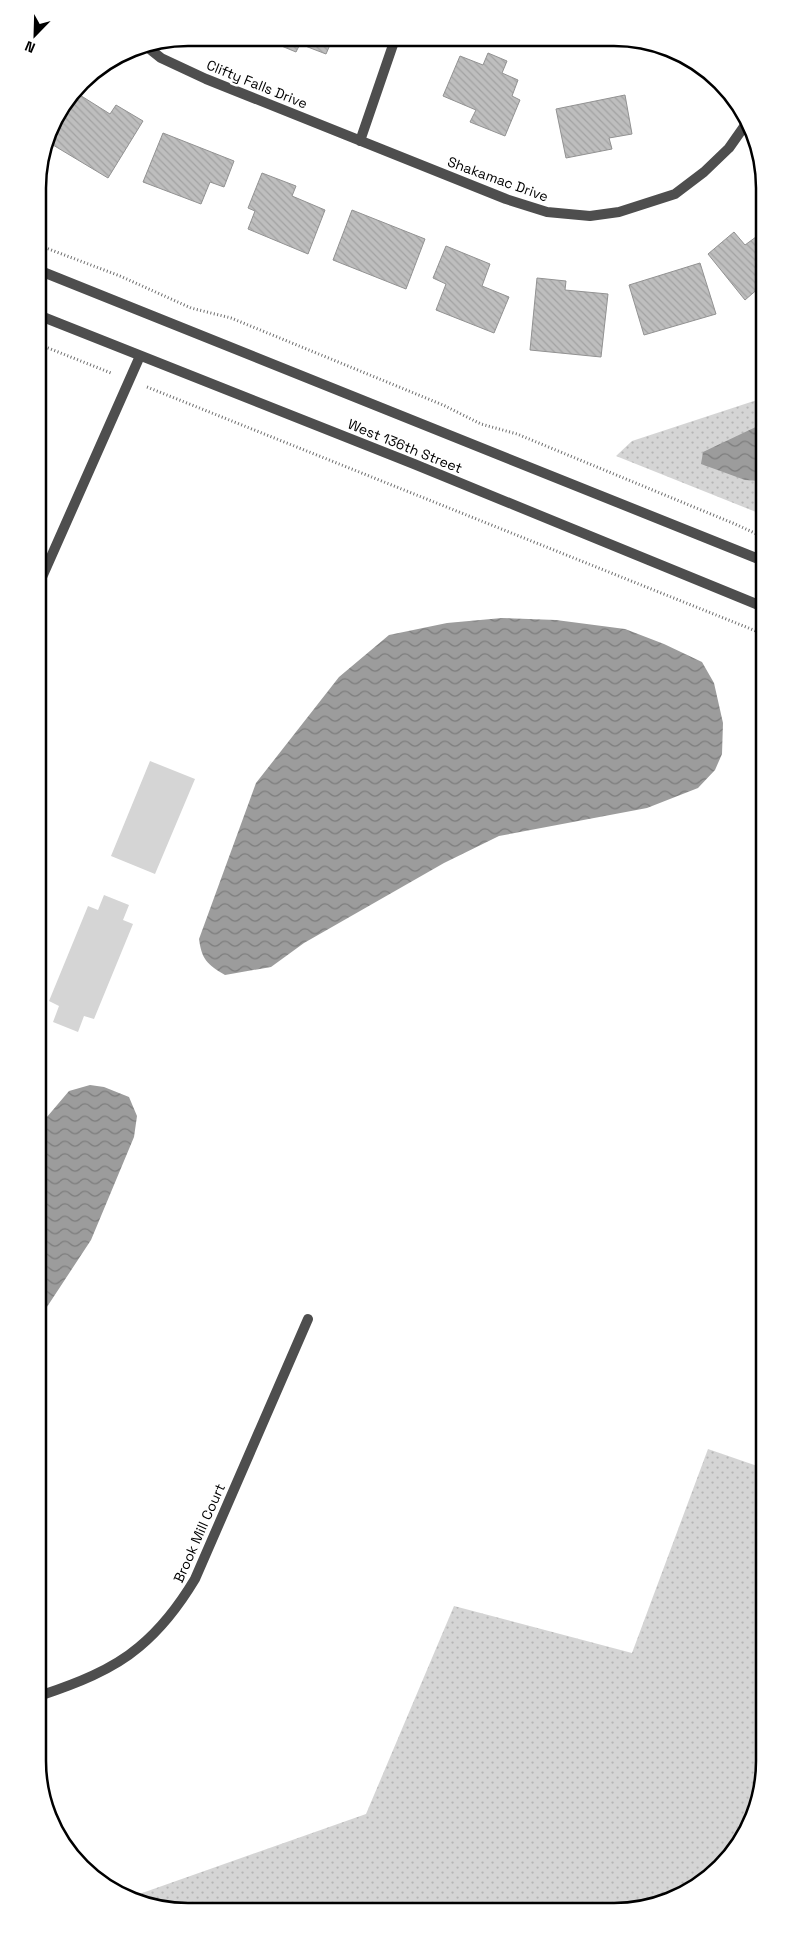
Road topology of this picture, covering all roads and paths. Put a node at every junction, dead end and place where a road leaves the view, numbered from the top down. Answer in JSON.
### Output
{"nodes":[{"id":1,"x":393,"y":46,"type":"edge"},
{"id":2,"x":152,"y":51,"type":"edge"},
{"id":3,"x":742,"y":129,"type":"edge"},
{"id":4,"x":360,"y":140,"type":"junction"},
{"id":5,"x":47,"y":248,"type":"edge"},
{"id":6,"x":47,"y":274,"type":"edge"},
{"id":7,"x":47,"y":319,"type":"edge"},
{"id":8,"x":47,"y":348,"type":"edge"},
{"id":9,"x":140,"y":356,"type":"junction"},
{"id":10,"x":129,"y":380,"type":"junction"},
{"id":11,"x":756,"y":534,"type":"edge"},
{"id":12,"x":756,"y":558,"type":"edge"},
{"id":13,"x":47,"y":566,"type":"edge"},
{"id":14,"x":756,"y":604,"type":"edge"},
{"id":15,"x":756,"y":632,"type":"edge"},
{"id":16,"x":308,"y":1319,"type":"dead end"},
{"id":17,"x":46,"y":1694,"type":"edge"}],
"edges":[{"from":1,"to":4,"type":"street"},
{"from":2,"to":4,"type":"street","name":"Clifty Falls Drive"},
{"from":3,"to":4,"type":"street","name":"Shakamac Drive"},
{"from":5,"to":11,"type":"path"},
{"from":6,"to":12,"type":"street","name":"West 136th Street"},
{"from":7,"to":9,"type":"street","name":"West 136th Street"},
{"from":8,"to":10,"type":"path"},
{"from":9,"to":10,"type":"street"},
{"from":9,"to":14,"type":"street","name":"West 136th Street"},
{"from":10,"to":13,"type":"street"},
{"from":10,"to":15,"type":"path"},
{"from":16,"to":17,"type":"street","name":"Brook Mill Court"}]}
